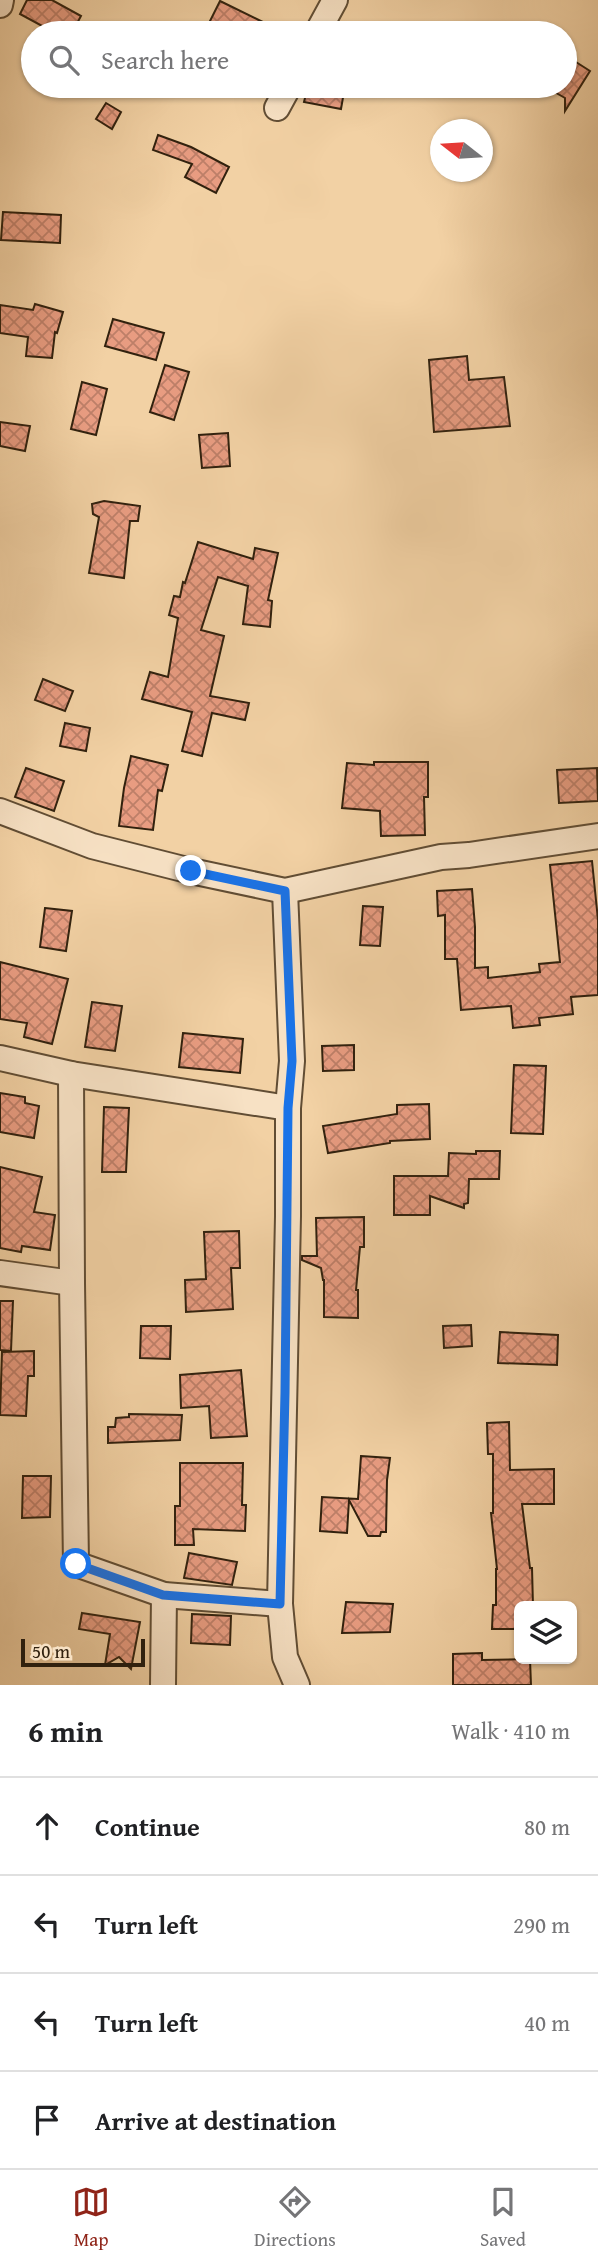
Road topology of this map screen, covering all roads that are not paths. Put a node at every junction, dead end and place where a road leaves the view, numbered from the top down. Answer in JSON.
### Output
{"nodes":[{"id":1,"x":1,"y":0,"type":"edge"},
{"id":2,"x":335,"y":0,"type":"edge"},
{"id":3,"x":0,"y":5,"type":"edge"},
{"id":4,"x":324,"y":21,"type":"edge"},
{"id":5,"x":282,"y":98,"type":"edge"},
{"id":6,"x":277,"y":108,"type":"dead end"},
{"id":7,"x":0,"y":811,"type":"edge"},
{"id":8,"x":598,"y":836,"type":"edge"},
{"id":9,"x":285,"y":891,"type":"junction"},
{"id":10,"x":0,"y":1058,"type":"edge"},
{"id":11,"x":71,"y":1074,"type":"junction"},
{"id":12,"x":288,"y":1108,"type":"junction"},
{"id":13,"x":0,"y":1273,"type":"edge"},
{"id":14,"x":72,"y":1283,"type":"junction"},
{"id":15,"x":163,"y":1595,"type":"junction"},
{"id":16,"x":280,"y":1604,"type":"junction"},
{"id":17,"x":163,"y":1685,"type":"edge"},
{"id":18,"x":297,"y":1685,"type":"edge"}],
"edges":[{"from":1,"to":3,"type":"street"},
{"from":2,"to":4,"type":"street"},
{"from":5,"to":6,"type":"street"},
{"from":7,"to":9,"type":"street"},
{"from":8,"to":9,"type":"street"},
{"from":9,"to":12,"type":"street"},
{"from":10,"to":11,"type":"street"},
{"from":11,"to":12,"type":"street"},
{"from":11,"to":14,"type":"street"},
{"from":12,"to":16,"type":"street"},
{"from":13,"to":14,"type":"street"},
{"from":14,"to":15,"type":"street"},
{"from":15,"to":16,"type":"street"},
{"from":15,"to":17,"type":"street"},
{"from":16,"to":18,"type":"street"}]}
